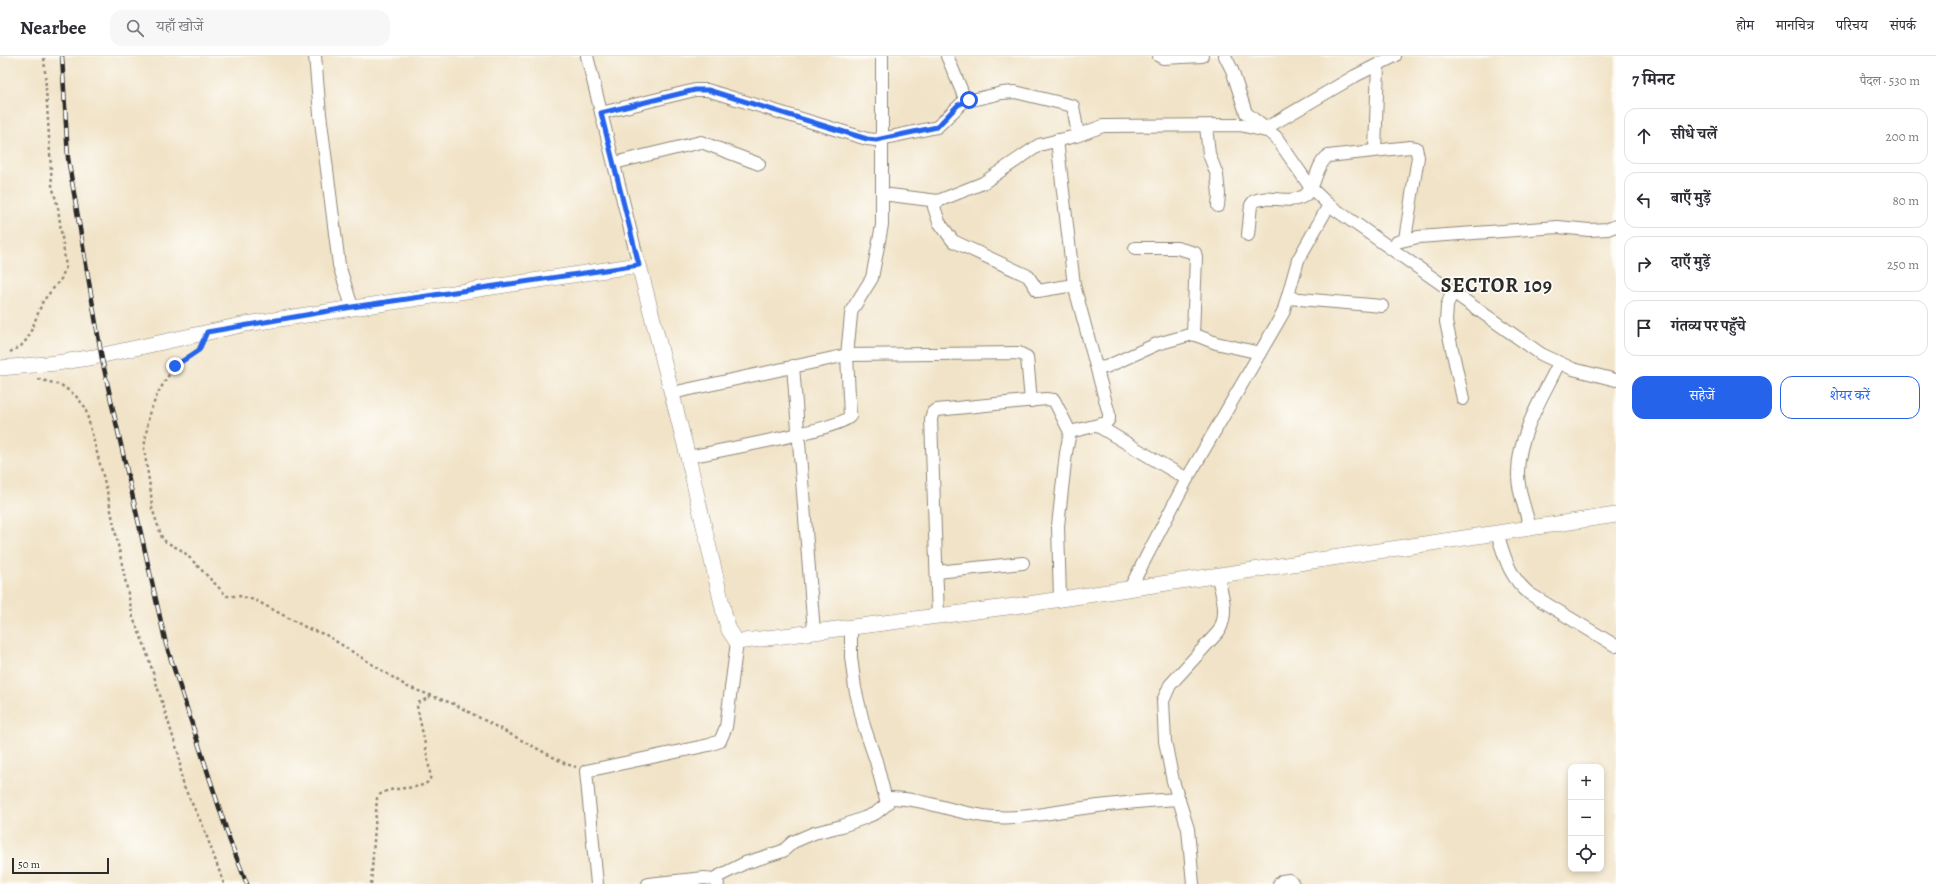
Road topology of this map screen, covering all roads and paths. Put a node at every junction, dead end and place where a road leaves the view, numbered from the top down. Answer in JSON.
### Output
{"nodes":[{"id":1,"x":44,"y":56,"type":"edge"},
{"id":2,"x":315,"y":56,"type":"edge"},
{"id":3,"x":587,"y":56,"type":"edge"},
{"id":4,"x":882,"y":56,"type":"edge"},
{"id":5,"x":946,"y":56,"type":"edge"},
{"id":6,"x":1159,"y":56,"type":"edge"},
{"id":7,"x":1202,"y":56,"type":"edge"},
{"id":8,"x":1226,"y":56,"type":"edge"},
{"id":9,"x":1395,"y":56,"type":"edge"},
{"id":10,"x":1378,"y":64,"type":"junction"},
{"id":11,"x":966,"y":101,"type":"junction"},
{"id":12,"x":601,"y":113,"type":"junction"},
{"id":13,"x":1206,"y":126,"type":"junction"},
{"id":14,"x":1268,"y":130,"type":"junction"},
{"id":15,"x":1078,"y":135,"type":"junction"},
{"id":16,"x":883,"y":140,"type":"junction"},
{"id":17,"x":1057,"y":140,"type":"junction"},
{"id":18,"x":1375,"y":150,"type":"junction"},
{"id":19,"x":614,"y":163,"type":"junction"},
{"id":20,"x":759,"y":164,"type":"dead end"},
{"id":21,"x":1311,"y":188,"type":"junction"},
{"id":22,"x":882,"y":194,"type":"junction"},
{"id":23,"x":937,"y":201,"type":"junction"},
{"id":24,"x":1329,"y":205,"type":"junction"},
{"id":25,"x":1218,"y":206,"type":"dead end"},
{"id":26,"x":1616,"y":226,"type":"edge"},
{"id":27,"x":1248,"y":235,"type":"dead end"},
{"id":28,"x":1405,"y":239,"type":"junction"},
{"id":29,"x":1387,"y":245,"type":"junction"},
{"id":30,"x":1136,"y":248,"type":"dead end"},
{"id":31,"x":639,"y":265,"type":"junction"},
{"id":32,"x":1074,"y":285,"type":"junction"},
{"id":33,"x":1452,"y":292,"type":"junction"},
{"id":34,"x":1288,"y":298,"type":"junction"},
{"id":35,"x":1382,"y":306,"type":"dead end"},
{"id":36,"x":352,"y":307,"type":"junction"},
{"id":37,"x":207,"y":332,"type":"junction"},
{"id":38,"x":1194,"y":334,"type":"junction"},
{"id":39,"x":6,"y":353,"type":"dead end"},
{"id":40,"x":1260,"y":353,"type":"junction"},
{"id":41,"x":847,"y":354,"type":"junction"},
{"id":42,"x":1559,"y":363,"type":"junction"},
{"id":43,"x":793,"y":366,"type":"junction"},
{"id":44,"x":0,"y":368,"type":"edge"},
{"id":45,"x":1097,"y":368,"type":"junction"},
{"id":46,"x":32,"y":379,"type":"dead end"},
{"id":47,"x":1616,"y":380,"type":"edge"},
{"id":48,"x":672,"y":393,"type":"junction"},
{"id":49,"x":1463,"y":399,"type":"dead end"},
{"id":50,"x":1031,"y":400,"type":"junction"},
{"id":51,"x":1098,"y":426,"type":"junction"},
{"id":52,"x":1070,"y":432,"type":"junction"},
{"id":53,"x":798,"y":434,"type":"junction"},
{"id":54,"x":688,"y":457,"type":"junction"},
{"id":55,"x":1187,"y":479,"type":"junction"},
{"id":56,"x":1616,"y":515,"type":"edge"},
{"id":57,"x":1530,"y":528,"type":"junction"},
{"id":58,"x":1497,"y":533,"type":"junction"},
{"id":59,"x":1023,"y":563,"type":"dead end"},
{"id":60,"x":937,"y":572,"type":"junction"},
{"id":61,"x":1217,"y":575,"type":"junction"},
{"id":62,"x":1130,"y":588,"type":"junction"},
{"id":63,"x":1060,"y":598,"type":"junction"},
{"id":64,"x":938,"y":617,"type":"junction"},
{"id":65,"x":851,"y":627,"type":"junction"},
{"id":66,"x":814,"y":632,"type":"junction"},
{"id":67,"x":737,"y":642,"type":"junction"},
{"id":68,"x":1616,"y":646,"type":"edge"},
{"id":69,"x":430,"y":697,"type":"junction"},
{"id":70,"x":586,"y":771,"type":"junction"},
{"id":71,"x":887,"y":798,"type":"junction"},
{"id":72,"x":1179,"y":799,"type":"junction"},
{"id":73,"x":715,"y":882,"type":"edge"},
{"id":74,"x":224,"y":884,"type":"edge"},
{"id":75,"x":371,"y":884,"type":"edge"},
{"id":76,"x":597,"y":884,"type":"edge"},
{"id":77,"x":648,"y":884,"type":"edge"},
{"id":78,"x":1193,"y":884,"type":"edge"},
{"id":79,"x":1279,"y":884,"type":"edge"},
{"id":80,"x":1293,"y":884,"type":"edge"}],
"edges":[{"from":1,"to":39,"type":"path"},
{"from":2,"to":36,"type":"street"},
{"from":3,"to":12,"type":"street"},
{"from":4,"to":16,"type":"street"},
{"from":5,"to":11,"type":"street"},
{"from":6,"to":7,"type":"street"},
{"from":8,"to":14,"type":"street"},
{"from":9,"to":10,"type":"street"},
{"from":10,"to":14,"type":"street"},
{"from":10,"to":18,"type":"street"},
{"from":11,"to":15,"type":"street"},
{"from":11,"to":16,"type":"street"},
{"from":12,"to":16,"type":"street"},
{"from":12,"to":19,"type":"street"},
{"from":13,"to":14,"type":"street"},
{"from":13,"to":15,"type":"street"},
{"from":13,"to":25,"type":"street"},
{"from":14,"to":21,"type":"street"},
{"from":15,"to":17,"type":"street"},
{"from":16,"to":22,"type":"street"},
{"from":17,"to":23,"type":"street"},
{"from":17,"to":32,"type":"street"},
{"from":18,"to":21,"type":"street"},
{"from":18,"to":28,"type":"street"},
{"from":19,"to":20,"type":"street"},
{"from":19,"to":31,"type":"street"},
{"from":21,"to":24,"type":"street"},
{"from":21,"to":27,"type":"street"},
{"from":22,"to":23,"type":"street"},
{"from":22,"to":41,"type":"street"},
{"from":23,"to":32,"type":"street"},
{"from":24,"to":29,"type":"street"},
{"from":24,"to":34,"type":"street"},
{"from":26,"to":28,"type":"street"},
{"from":28,"to":29,"type":"street"},
{"from":29,"to":33,"type":"street"},
{"from":30,"to":38,"type":"street"},
{"from":31,"to":36,"type":"street"},
{"from":31,"to":48,"type":"street"},
{"from":32,"to":45,"type":"street"},
{"from":33,"to":42,"type":"street"},
{"from":33,"to":49,"type":"street"},
{"from":34,"to":35,"type":"street"},
{"from":34,"to":40,"type":"street"},
{"from":36,"to":37,"type":"street"},
{"from":37,"to":44,"type":"street"},
{"from":37,"to":69,"type":"path"},
{"from":38,"to":40,"type":"street"},
{"from":38,"to":45,"type":"street"},
{"from":40,"to":55,"type":"street"},
{"from":41,"to":43,"type":"street"},
{"from":41,"to":50,"type":"street"},
{"from":41,"to":53,"type":"street"},
{"from":42,"to":47,"type":"street"},
{"from":42,"to":57,"type":"street"},
{"from":43,"to":48,"type":"street"},
{"from":43,"to":53,"type":"street"},
{"from":45,"to":51,"type":"street"},
{"from":46,"to":74,"type":"path"},
{"from":48,"to":54,"type":"street"},
{"from":50,"to":52,"type":"street"},
{"from":50,"to":60,"type":"street"},
{"from":51,"to":52,"type":"street"},
{"from":51,"to":55,"type":"street"},
{"from":52,"to":63,"type":"street"},
{"from":53,"to":54,"type":"street"},
{"from":53,"to":66,"type":"street"},
{"from":54,"to":67,"type":"street"},
{"from":55,"to":62,"type":"street"},
{"from":56,"to":57,"type":"street"},
{"from":57,"to":58,"type":"street"},
{"from":58,"to":61,"type":"street"},
{"from":58,"to":68,"type":"street"},
{"from":59,"to":60,"type":"street"},
{"from":60,"to":64,"type":"street"},
{"from":61,"to":62,"type":"street"},
{"from":61,"to":72,"type":"street"},
{"from":62,"to":63,"type":"street"},
{"from":63,"to":64,"type":"street"},
{"from":64,"to":65,"type":"street"},
{"from":65,"to":66,"type":"street"},
{"from":65,"to":71,"type":"street"},
{"from":66,"to":67,"type":"street"},
{"from":67,"to":70,"type":"street"},
{"from":69,"to":70,"type":"path"},
{"from":69,"to":75,"type":"path"},
{"from":70,"to":76,"type":"street"},
{"from":71,"to":72,"type":"street"},
{"from":71,"to":73,"type":"street"},
{"from":72,"to":78,"type":"street"},
{"from":73,"to":77,"type":"street"},
{"from":79,"to":80,"type":"street"}]}
